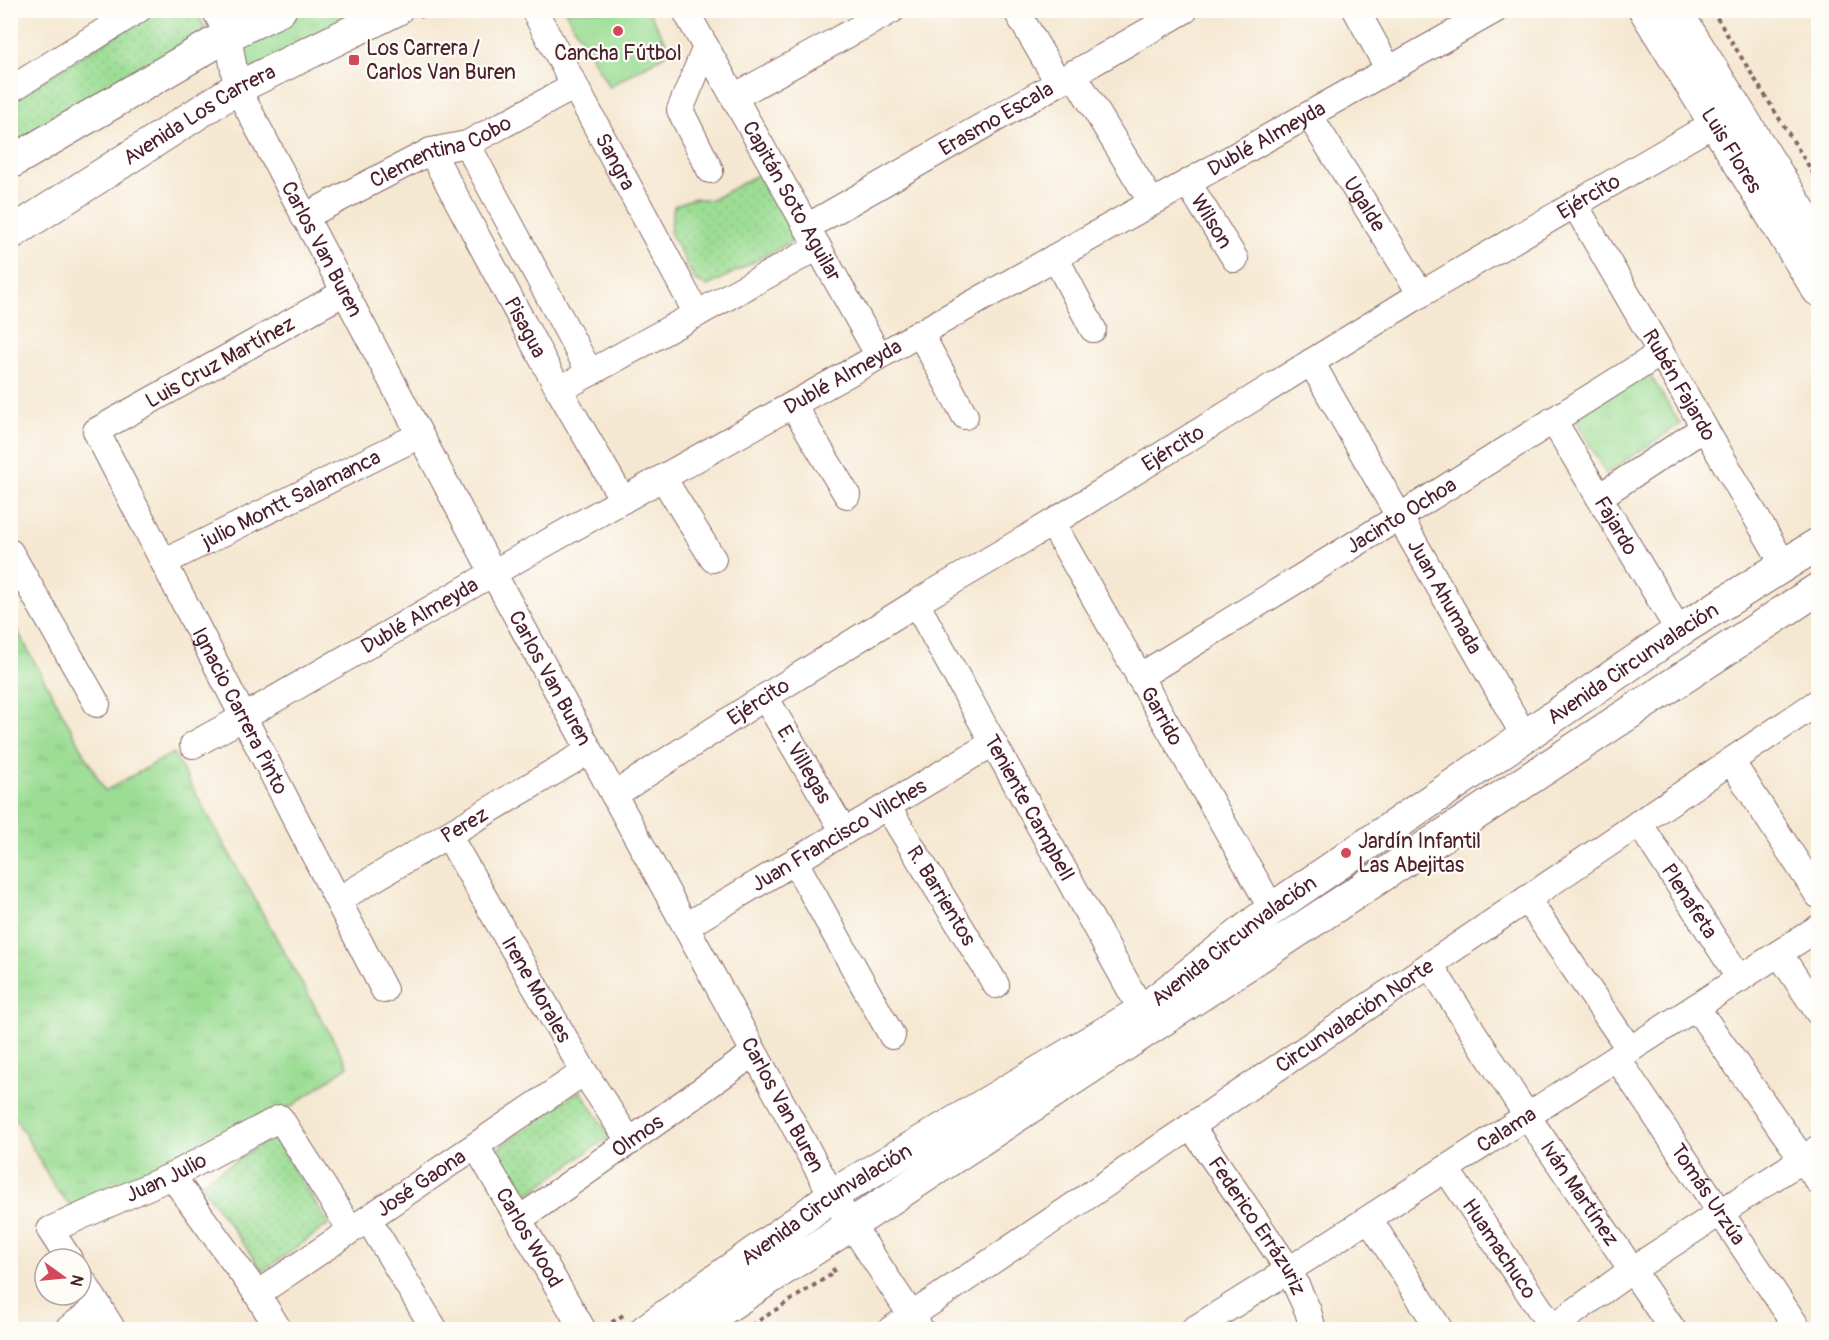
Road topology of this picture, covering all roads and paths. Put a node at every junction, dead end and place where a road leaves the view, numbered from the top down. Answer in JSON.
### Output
{"nodes":[{"id":1,"x":138,"y":10,"type":"edge"},
{"id":2,"x":280,"y":10,"type":"edge"},
{"id":3,"x":396,"y":10,"type":"edge"},
{"id":4,"x":534,"y":10,"type":"edge"},
{"id":5,"x":685,"y":10,"type":"edge"},
{"id":6,"x":892,"y":10,"type":"edge"},
{"id":7,"x":1016,"y":10,"type":"edge"},
{"id":8,"x":1185,"y":10,"type":"edge"},
{"id":9,"x":1356,"y":10,"type":"edge"},
{"id":10,"x":1495,"y":10,"type":"edge"},
{"id":11,"x":1645,"y":10,"type":"edge"},
{"id":12,"x":1676,"y":10,"type":"edge"},
{"id":13,"x":1712,"y":10,"type":"edge"},
{"id":14,"x":222,"y":23,"type":"edge"},
{"id":15,"x":706,"y":47,"type":"junction"},
{"id":16,"x":1389,"y":70,"type":"junction"},
{"id":17,"x":1065,"y":78,"type":"junction"},
{"id":18,"x":575,"y":86,"type":"junction"},
{"id":19,"x":237,"y":88,"type":"junction"},
{"id":20,"x":10,"y":90,"type":"edge"},
{"id":21,"x":734,"y":97,"type":"junction"},
{"id":22,"x":1309,"y":115,"type":"junction"},
{"id":23,"x":1726,"y":117,"type":"junction"},
{"id":24,"x":467,"y":144,"type":"junction"},
{"id":25,"x":431,"y":151,"type":"junction"},
{"id":26,"x":10,"y":163,"type":"edge"},
{"id":27,"x":710,"y":170,"type":"dead end"},
{"id":28,"x":1818,"y":181,"type":"edge"},
{"id":29,"x":1188,"y":183,"type":"junction"},
{"id":30,"x":1152,"y":203,"type":"junction"},
{"id":31,"x":1575,"y":205,"type":"junction"},
{"id":32,"x":304,"y":217,"type":"junction"},
{"id":33,"x":10,"y":234,"type":"edge"},
{"id":34,"x":812,"y":237,"type":"junction"},
{"id":35,"x":1818,"y":240,"type":"edge"},
{"id":36,"x":1055,"y":257,"type":"junction"},
{"id":37,"x":1235,"y":259,"type":"dead end"},
{"id":38,"x":1818,"y":290,"type":"edge"},
{"id":39,"x":345,"y":292,"type":"junction"},
{"id":40,"x":1421,"y":294,"type":"junction"},
{"id":41,"x":697,"y":314,"type":"junction"},
{"id":42,"x":1093,"y":329,"type":"dead end"},
{"id":43,"x":920,"y":333,"type":"junction"},
{"id":44,"x":1661,"y":352,"type":"junction"},
{"id":45,"x":879,"y":356,"type":"junction"},
{"id":46,"x":1311,"y":362,"type":"junction"},
{"id":47,"x":590,"y":373,"type":"junction"},
{"id":48,"x":559,"y":390,"type":"junction"},
{"id":49,"x":793,"y":405,"type":"junction"},
{"id":50,"x":965,"y":416,"type":"dead end"},
{"id":51,"x":1553,"y":420,"type":"junction"},
{"id":52,"x":1704,"y":428,"type":"junction"},
{"id":53,"x":96,"y":431,"type":"joint"},
{"id":54,"x":420,"y":435,"type":"junction"},
{"id":55,"x":663,"y":478,"type":"junction"},
{"id":56,"x":847,"y":495,"type":"dead end"},
{"id":57,"x":1599,"y":498,"type":"junction"},
{"id":58,"x":623,"y":500,"type":"junction"},
{"id":59,"x":1399,"y":517,"type":"junction"},
{"id":60,"x":1052,"y":523,"type":"junction"},
{"id":61,"x":1818,"y":544,"type":"edge"},
{"id":62,"x":10,"y":552,"type":"edge"},
{"id":63,"x":713,"y":559,"type":"dead end"},
{"id":64,"x":164,"y":562,"type":"junction"},
{"id":65,"x":1784,"y":565,"type":"junction"},
{"id":66,"x":493,"y":573,"type":"junction"},
{"id":67,"x":1818,"y":588,"type":"edge"},
{"id":68,"x":916,"y":603,"type":"junction"},
{"id":69,"x":1679,"y":631,"type":"junction"},
{"id":70,"x":1139,"y":677,"type":"junction"},
{"id":71,"x":765,"y":697,"type":"junction"},
{"id":72,"x":1818,"y":702,"type":"edge"},
{"id":73,"x":97,"y":704,"type":"dead end"},
{"id":74,"x":244,"y":717,"type":"junction"},
{"id":75,"x":1525,"y":738,"type":"junction"},
{"id":76,"x":993,"y":743,"type":"junction"},
{"id":77,"x":193,"y":745,"type":"dead end"},
{"id":78,"x":589,"y":751,"type":"junction"},
{"id":79,"x":1731,"y":761,"type":"junction"},
{"id":80,"x":614,"y":795,"type":"junction"},
{"id":81,"x":887,"y":806,"type":"junction"},
{"id":82,"x":1640,"y":823,"type":"junction"},
{"id":83,"x":844,"y":832,"type":"junction"},
{"id":84,"x":448,"y":835,"type":"junction"},
{"id":85,"x":795,"y":862,"type":"junction"},
{"id":86,"x":1818,"y":895,"type":"edge"},
{"id":87,"x":1527,"y":899,"type":"junction"},
{"id":88,"x":338,"y":900,"type":"junction"},
{"id":89,"x":1272,"y":909,"type":"junction"},
{"id":90,"x":686,"y":926,"type":"junction"},
{"id":91,"x":1818,"y":927,"type":"edge"},
{"id":92,"x":1779,"y":953,"type":"junction"},
{"id":93,"x":1430,"y":965,"type":"junction"},
{"id":94,"x":1740,"y":979,"type":"junction"},
{"id":95,"x":996,"y":985,"type":"dead end"},
{"id":96,"x":384,"y":990,"type":"dead end"},
{"id":97,"x":1696,"y":1007,"type":"junction"},
{"id":98,"x":1142,"y":1011,"type":"junction"},
{"id":99,"x":1818,"y":1012,"type":"edge"},
{"id":100,"x":892,"y":1036,"type":"dead end"},
{"id":101,"x":754,"y":1053,"type":"junction"},
{"id":102,"x":1623,"y":1054,"type":"junction"},
{"id":103,"x":584,"y":1072,"type":"junction"},
{"id":104,"x":1527,"y":1116,"type":"junction"},
{"id":105,"x":1191,"y":1126,"type":"junction"},
{"id":106,"x":630,"y":1142,"type":"junction"},
{"id":107,"x":476,"y":1146,"type":"junction"},
{"id":108,"x":1811,"y":1154,"type":"edge"},
{"id":109,"x":1446,"y":1169,"type":"junction"},
{"id":110,"x":172,"y":1176,"type":"junction"},
{"id":111,"x":1818,"y":1181,"type":"edge"},
{"id":112,"x":831,"y":1195,"type":"junction"},
{"id":113,"x":1721,"y":1212,"type":"junction"},
{"id":114,"x":520,"y":1219,"type":"junction"},
{"id":115,"x":1369,"y":1219,"type":"junction"},
{"id":116,"x":852,"y":1224,"type":"junction"},
{"id":117,"x":359,"y":1225,"type":"junction"},
{"id":118,"x":61,"y":1247,"type":"edge"},
{"id":119,"x":1289,"y":1270,"type":"junction"},
{"id":120,"x":1632,"y":1270,"type":"junction"},
{"id":121,"x":256,"y":1294,"type":"junction"},
{"id":122,"x":93,"y":1297,"type":"edge"},
{"id":123,"x":99,"y":1306,"type":"junction"},
{"id":124,"x":907,"y":1325,"type":"edge"},
{"id":125,"x":1198,"y":1328,"type":"edge"},
{"id":126,"x":67,"y":1329,"type":"edge"},
{"id":127,"x":113,"y":1329,"type":"edge"},
{"id":128,"x":279,"y":1329,"type":"edge"},
{"id":129,"x":435,"y":1329,"type":"edge"},
{"id":130,"x":583,"y":1329,"type":"edge"},
{"id":131,"x":646,"y":1329,"type":"edge"},
{"id":132,"x":691,"y":1329,"type":"edge"},
{"id":133,"x":1313,"y":1329,"type":"edge"},
{"id":134,"x":1440,"y":1329,"type":"edge"},
{"id":135,"x":1552,"y":1329,"type":"edge"},
{"id":136,"x":1673,"y":1329,"type":"edge"},
{"id":137,"x":1799,"y":1329,"type":"edge"}],
"edges":[{"from":1,"to":20,"type":"street"},
{"from":2,"to":14,"type":"main road"},
{"from":3,"to":19,"type":"main road","name":"Avenida Los Carrera"},
{"from":4,"to":18,"type":"street","name":"Sangra"},
{"from":5,"to":15,"type":"street","name":"Capitán Soto Aguilar"},
{"from":6,"to":21,"type":"street"},
{"from":7,"to":17,"type":"street"},
{"from":8,"to":17,"type":"street","name":"Erasmo Escala"},
{"from":9,"to":16,"type":"street"},
{"from":10,"to":16,"type":"street","name":"Dublé Almeyda"},
{"from":11,"to":23,"type":"main road","name":"Luis Flores"},
{"from":12,"to":23,"type":"main road","name":"Luis Flores"},
{"from":13,"to":28,"type":"path"},
{"from":14,"to":19,"type":"street","name":"Carlos Van Buren"},
{"from":14,"to":26,"type":"main road"},
{"from":15,"to":21,"type":"street","name":"Capitán Soto Aguilar"},
{"from":15,"to":27,"type":"street"},
{"from":16,"to":22,"type":"street","name":"Dublé Almeyda"},
{"from":17,"to":30,"type":"street"},
{"from":17,"to":34,"type":"street","name":"Erasmo Escala"},
{"from":18,"to":24,"type":"street","name":"Clementina Cobo"},
{"from":18,"to":41,"type":"street","name":"Sangra"},
{"from":19,"to":32,"type":"street","name":"Carlos Van Buren"},
{"from":19,"to":33,"type":"main road","name":"Avenida Los Carrera"},
{"from":21,"to":34,"type":"street","name":"Capitán Soto Aguilar"},
{"from":22,"to":29,"type":"street","name":"Dublé Almeyda"},
{"from":22,"to":40,"type":"street","name":"Ugalde"},
{"from":23,"to":31,"type":"street","name":"Ejército"},
{"from":23,"to":35,"type":"main road","name":"Luis Flores"},
{"from":23,"to":38,"type":"main road","name":"Luis Flores"},
{"from":24,"to":25,"type":"street","name":"Clementina Cobo"},
{"from":24,"to":47,"type":"street","name":"Pisagua"},
{"from":25,"to":32,"type":"street","name":"Clementina Cobo"},
{"from":25,"to":48,"type":"street","name":"Pisagua"},
{"from":29,"to":30,"type":"street","name":"Dublé Almeyda"},
{"from":29,"to":37,"type":"street","name":"Wilson"},
{"from":30,"to":36,"type":"street","name":"Dublé Almeyda"},
{"from":31,"to":40,"type":"street","name":"Ejército"},
{"from":31,"to":44,"type":"street","name":"Rubén Fajardo"},
{"from":32,"to":39,"type":"street","name":"Carlos Van Buren"},
{"from":34,"to":41,"type":"street","name":"Erasmo Escala"},
{"from":34,"to":45,"type":"street","name":"Capitán Soto Aguilar"},
{"from":36,"to":42,"type":"street"},
{"from":36,"to":43,"type":"street","name":"Dublé Almeyda"},
{"from":39,"to":53,"type":"street","name":"Luis Cruz Martínez"},
{"from":39,"to":54,"type":"street","name":"Carlos Van Buren"},
{"from":40,"to":46,"type":"street","name":"Ejército"},
{"from":41,"to":47,"type":"street","name":"Erasmo Escala"},
{"from":43,"to":45,"type":"street","name":"Dublé Almeyda"},
{"from":43,"to":50,"type":"street"},
{"from":44,"to":51,"type":"street","name":"Jacinto Ochoa"},
{"from":44,"to":52,"type":"street","name":"Rubén Fajardo"},
{"from":45,"to":49,"type":"street","name":"Dublé Almeyda"},
{"from":46,"to":59,"type":"street","name":"Juan Ahumada"},
{"from":46,"to":60,"type":"street","name":"Ejército"},
{"from":47,"to":48,"type":"street","name":"Erasmo Escala"},
{"from":48,"to":58,"type":"street","name":"Pisagua"},
{"from":49,"to":55,"type":"street","name":"Dublé Almeyda"},
{"from":49,"to":56,"type":"street"},
{"from":51,"to":57,"type":"street","name":"Fajardo"},
{"from":51,"to":59,"type":"street","name":"Jacinto Ochoa"},
{"from":52,"to":57,"type":"street"},
{"from":52,"to":65,"type":"street","name":"Rubén Fajardo"},
{"from":53,"to":64,"type":"street","name":"Ignacio Carrera Pinto"},
{"from":54,"to":64,"type":"street","name":"julio Montt Salamanca"},
{"from":54,"to":66,"type":"street","name":"Carlos Van Buren"},
{"from":55,"to":58,"type":"street","name":"Dublé Almeyda"},
{"from":55,"to":63,"type":"street"},
{"from":57,"to":69,"type":"street","name":"Fajardo"},
{"from":58,"to":66,"type":"street","name":"Dublé Almeyda"},
{"from":59,"to":70,"type":"street","name":"Jacinto Ochoa"},
{"from":59,"to":75,"type":"street","name":"Juan Ahumada"},
{"from":60,"to":68,"type":"street","name":"Ejército"},
{"from":60,"to":70,"type":"street","name":"Garrido"},
{"from":61,"to":65,"type":"main road","name":"Avenida Circunvalación"},
{"from":62,"to":73,"type":"street"},
{"from":64,"to":74,"type":"street","name":"Ignacio Carrera Pinto"},
{"from":65,"to":69,"type":"main road","name":"Avenida Circunvalación"},
{"from":66,"to":74,"type":"street","name":"Dublé Almeyda"},
{"from":66,"to":78,"type":"street","name":"Carlos Van Buren"},
{"from":67,"to":116,"type":"main road","name":"Avenida Circunvalación"},
{"from":68,"to":71,"type":"street","name":"Ejército"},
{"from":68,"to":76,"type":"street","name":"Teniente Campbell"},
{"from":69,"to":75,"type":"main road","name":"Avenida Circunvalación"},
{"from":70,"to":89,"type":"street","name":"Garrido"},
{"from":71,"to":80,"type":"street","name":"Ejército"},
{"from":71,"to":83,"type":"street","name":"E. Villegas"},
{"from":72,"to":79,"type":"street","name":"Circunvalación Norte"},
{"from":74,"to":77,"type":"street","name":"Dublé Almeyda"},
{"from":74,"to":88,"type":"street","name":"Ignacio Carrera Pinto"},
{"from":75,"to":89,"type":"main road","name":"Avenida Circunvalación"},
{"from":76,"to":81,"type":"street","name":"Juan Francisco Vilches"},
{"from":76,"to":98,"type":"street","name":"Teniente Campbell"},
{"from":78,"to":80,"type":"street","name":"Carlos Van Buren"},
{"from":78,"to":84,"type":"street","name":"Perez"},
{"from":79,"to":82,"type":"street","name":"Circunvalación Norte"},
{"from":79,"to":86,"type":"street"},
{"from":80,"to":90,"type":"street","name":"Carlos Van Buren"},
{"from":81,"to":83,"type":"street","name":"Juan Francisco Vilches"},
{"from":81,"to":95,"type":"street","name":"R. Barrientos"},
{"from":82,"to":87,"type":"street","name":"Circunvalación Norte"},
{"from":82,"to":94,"type":"street","name":"Plenafeta"},
{"from":83,"to":85,"type":"street","name":"Juan Francisco Vilches"},
{"from":84,"to":88,"type":"street","name":"Perez"},
{"from":84,"to":103,"type":"street","name":"Irene Morales"},
{"from":85,"to":90,"type":"street","name":"Juan Francisco Vilches"},
{"from":85,"to":100,"type":"street"},
{"from":87,"to":93,"type":"street","name":"Circunvalación Norte"},
{"from":87,"to":102,"type":"street","name":"Tomás Urzúa"},
{"from":88,"to":96,"type":"street","name":"Ignacio Carrera Pinto"},
{"from":89,"to":98,"type":"main road","name":"Avenida Circunvalación"},
{"from":90,"to":101,"type":"street","name":"Carlos Van Buren"},
{"from":91,"to":92,"type":"street","name":"Calama"},
{"from":92,"to":94,"type":"street","name":"Calama"},
{"from":92,"to":99,"type":"street"},
{"from":93,"to":104,"type":"street","name":"Iván Martínez"},
{"from":93,"to":105,"type":"street","name":"Circunvalación Norte"},
{"from":94,"to":97,"type":"street","name":"Calama"},
{"from":97,"to":102,"type":"street","name":"Calama"},
{"from":97,"to":108,"type":"street"},
{"from":98,"to":112,"type":"main road","name":"Avenida Circunvalación"},
{"from":101,"to":106,"type":"street","name":"Olmos"},
{"from":101,"to":112,"type":"street","name":"Carlos Van Buren"},
{"from":102,"to":104,"type":"street","name":"Calama"},
{"from":102,"to":113,"type":"street","name":"Tomás Urzúa"},
{"from":103,"to":106,"type":"street","name":"Irene Morales"},
{"from":103,"to":107,"type":"street","name":"José Gaona"},
{"from":104,"to":109,"type":"street","name":"Calama"},
{"from":104,"to":120,"type":"street","name":"Iván Martínez"},
{"from":105,"to":119,"type":"street","name":"Federico Errázuriz"},
{"from":105,"to":124,"type":"street","name":"Circunvalación Norte"},
{"from":106,"to":114,"type":"street","name":"Olmos"},
{"from":107,"to":114,"type":"street","name":"Carlos Wood"},
{"from":107,"to":117,"type":"street","name":"José Gaona"},
{"from":108,"to":111,"type":"street"},
{"from":108,"to":113,"type":"street"},
{"from":109,"to":115,"type":"street","name":"Calama"},
{"from":109,"to":135,"type":"street","name":"Huamachuco"},
{"from":110,"to":117,"type":"street","name":"Juan Julio"},
{"from":110,"to":118,"type":"street","name":"Juan Julio"},
{"from":110,"to":121,"type":"street"},
{"from":112,"to":116,"type":"street","name":"Carlos Van Buren"},
{"from":112,"to":131,"type":"main road","name":"Avenida Circunvalación"},
{"from":113,"to":120,"type":"street"},
{"from":113,"to":137,"type":"street","name":"Tomás Urzúa"},
{"from":114,"to":130,"type":"street","name":"Carlos Wood"},
{"from":115,"to":119,"type":"street","name":"Calama"},
{"from":115,"to":134,"type":"street"},
{"from":116,"to":124,"type":"street","name":"Carlos Van Buren"},
{"from":116,"to":132,"type":"main road","name":"Avenida Circunvalación"},
{"from":117,"to":121,"type":"street","name":"José Gaona"},
{"from":117,"to":129,"type":"street"},
{"from":119,"to":125,"type":"street","name":"Calama"},
{"from":119,"to":133,"type":"street","name":"Federico Errázuriz"},
{"from":120,"to":135,"type":"street"},
{"from":120,"to":136,"type":"street","name":"Iván Martínez"},
{"from":121,"to":128,"type":"street"},
{"from":122,"to":123,"type":"street"},
{"from":123,"to":126,"type":"street"},
{"from":123,"to":127,"type":"street"}]}
